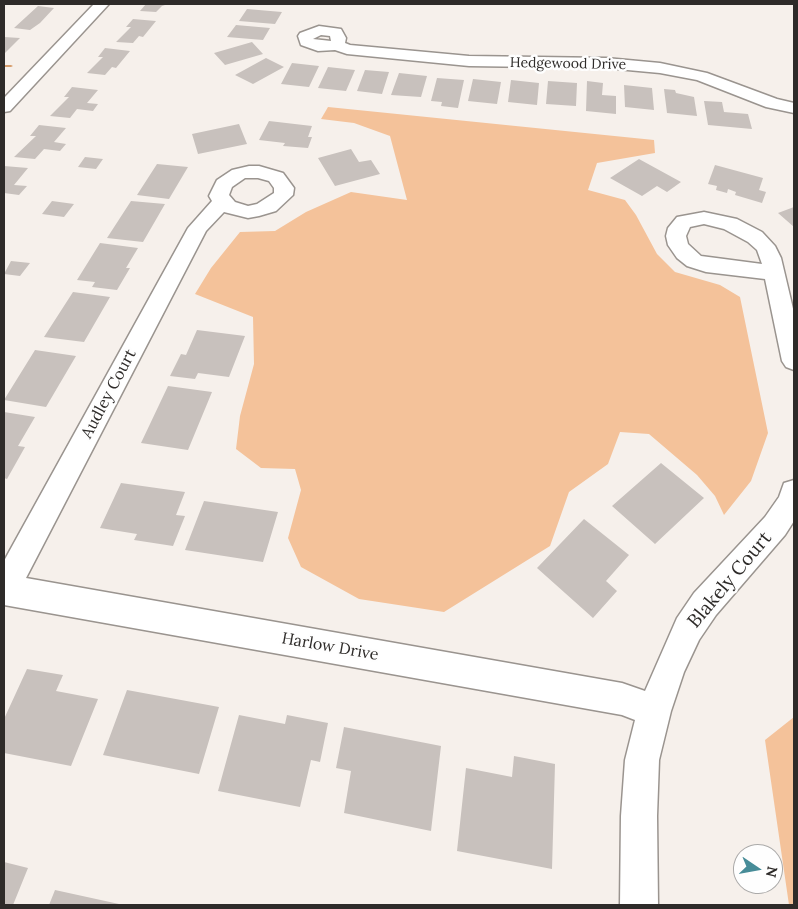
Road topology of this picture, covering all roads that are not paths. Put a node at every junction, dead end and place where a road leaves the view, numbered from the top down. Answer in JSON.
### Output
{"nodes":[{"id":1,"x":102,"y":4,"type":"edge"},
{"id":2,"x":337,"y":44,"type":"dead end"},
{"id":3,"x":4,"y":107,"type":"edge"},
{"id":4,"x":794,"y":108,"type":"edge"},
{"id":5,"x":222,"y":202,"type":"dead end"},
{"id":6,"x":774,"y":273,"type":"dead end"},
{"id":7,"x":794,"y":361,"type":"edge"},
{"id":8,"x":794,"y":492,"type":"edge"},
{"id":9,"x":4,"y":590,"type":"edge"},
{"id":10,"x":654,"y":711,"type":"junction"},
{"id":11,"x":639,"y":905,"type":"edge"}],
"edges":[{"from":1,"to":3,"type":"street"},
{"from":2,"to":4,"type":"street","name":"Hedgewood Drive"},
{"from":5,"to":9,"type":"street","name":"Audley Court"},
{"from":6,"to":7,"type":"street"},
{"from":8,"to":10,"type":"street","name":"Blakely Court"},
{"from":9,"to":10,"type":"street","name":"Harlow Drive"},
{"from":10,"to":11,"type":"street","name":"Blakely Court"}]}
